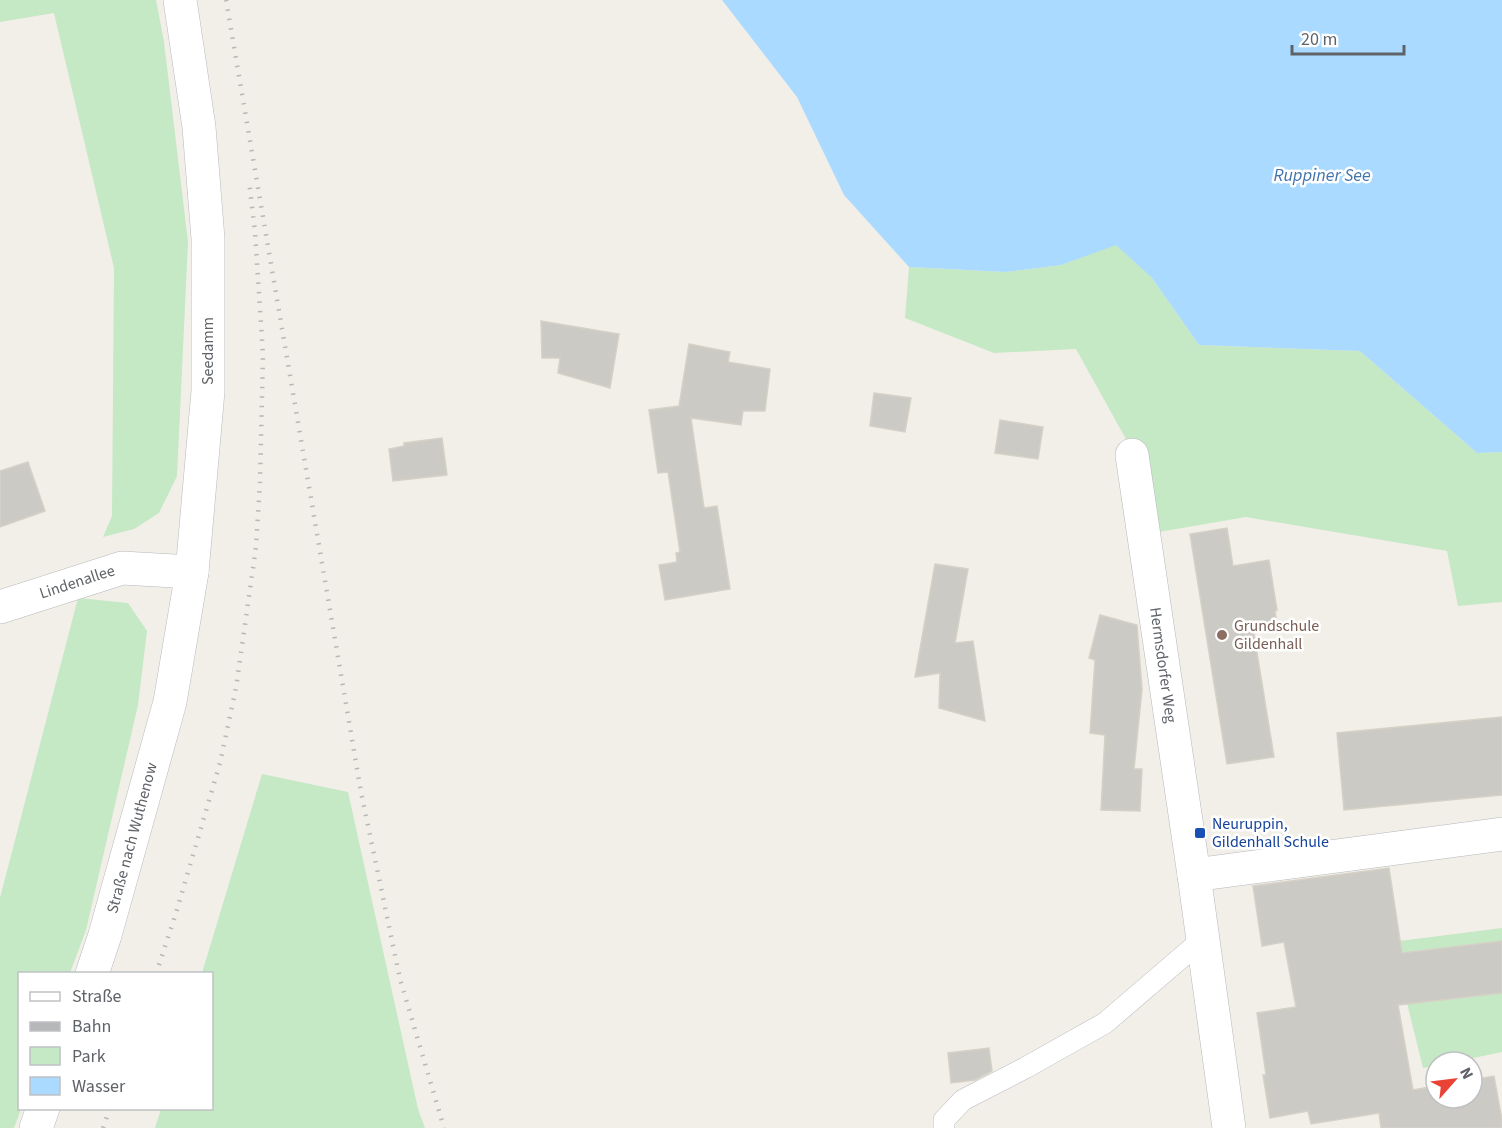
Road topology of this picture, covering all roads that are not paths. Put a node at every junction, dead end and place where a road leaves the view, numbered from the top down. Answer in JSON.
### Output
{"nodes":[{"id":1,"x":180,"y":0,"type":"edge"},
{"id":2,"x":1132,"y":455,"type":"dead end"},
{"id":3,"x":192,"y":572,"type":"junction"},
{"id":4,"x":0,"y":607,"type":"edge"},
{"id":5,"x":170,"y":702,"type":"joint"},
{"id":6,"x":1502,"y":834,"type":"edge"},
{"id":7,"x":1194,"y":875,"type":"junction"},
{"id":8,"x":1203,"y":939,"type":"junction"},
{"id":9,"x":93,"y":972,"type":"edge"},
{"id":10,"x":42,"y":1110,"type":"edge"},
{"id":11,"x":36,"y":1128,"type":"edge"},
{"id":12,"x":944,"y":1128,"type":"edge"},
{"id":13,"x":1229,"y":1128,"type":"edge"}],
"edges":[{"from":1,"to":3,"type":"street","name":"Seedamm"},
{"from":2,"to":7,"type":"street","name":"Hermsdorfer Weg"},
{"from":3,"to":4,"type":"street","name":"Lindenallee"},
{"from":3,"to":5,"type":"street","name":"Seedamm"},
{"from":5,"to":9,"type":"street","name":"Straße nach Wuthenow"},
{"from":6,"to":7,"type":"street"},
{"from":7,"to":8,"type":"street","name":"Hermsdorfer Weg"},
{"from":8,"to":12,"type":"lane"},
{"from":8,"to":13,"type":"street","name":"Hermsdorfer Weg"},
{"from":10,"to":11,"type":"street"}]}
